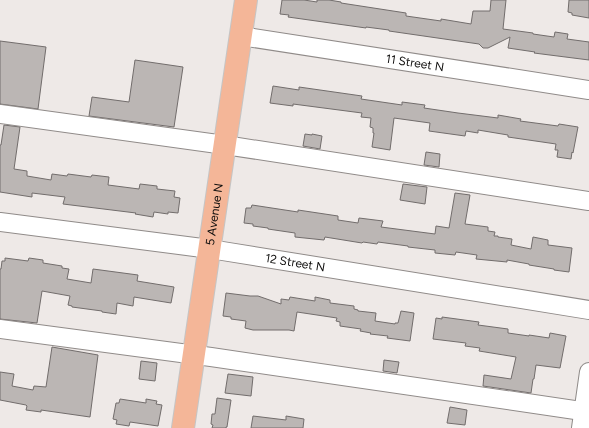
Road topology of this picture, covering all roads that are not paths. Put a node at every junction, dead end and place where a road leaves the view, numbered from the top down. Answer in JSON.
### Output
{"nodes":[{"id":1,"x":246,"y":0,"type":"edge"},
{"id":2,"x":241,"y":36,"type":"junction"},
{"id":3,"x":589,"y":90,"type":"edge"},
{"id":4,"x":0,"y":114,"type":"edge"},
{"id":5,"x":225,"y":145,"type":"junction"},
{"id":6,"x":589,"y":201,"type":"edge"},
{"id":7,"x":0,"y":222,"type":"edge"},
{"id":8,"x":210,"y":249,"type":"junction"},
{"id":9,"x":589,"y":310,"type":"edge"},
{"id":10,"x":0,"y":329,"type":"edge"},
{"id":11,"x":194,"y":355,"type":"junction"},
{"id":12,"x":589,"y":372,"type":"edge"},
{"id":13,"x":584,"y":417,"type":"edge"},
{"id":14,"x":183,"y":428,"type":"edge"}],
"edges":[{"from":1,"to":2,"type":"main road","name":"5 Avenue N"},
{"from":2,"to":3,"type":"street","name":"11 Street N"},
{"from":2,"to":5,"type":"main road","name":"5 Avenue N"},
{"from":4,"to":5,"type":"street"},
{"from":5,"to":6,"type":"street"},
{"from":5,"to":8,"type":"main road","name":"5 Avenue N"},
{"from":7,"to":8,"type":"street","name":"12 Street N"},
{"from":8,"to":9,"type":"street","name":"12 Street N"},
{"from":8,"to":11,"type":"main road","name":"5 Avenue N"},
{"from":10,"to":11,"type":"street"},
{"from":11,"to":13,"type":"street"},
{"from":11,"to":14,"type":"main road","name":"5 Avenue N"},
{"from":12,"to":13,"type":"street"}]}
